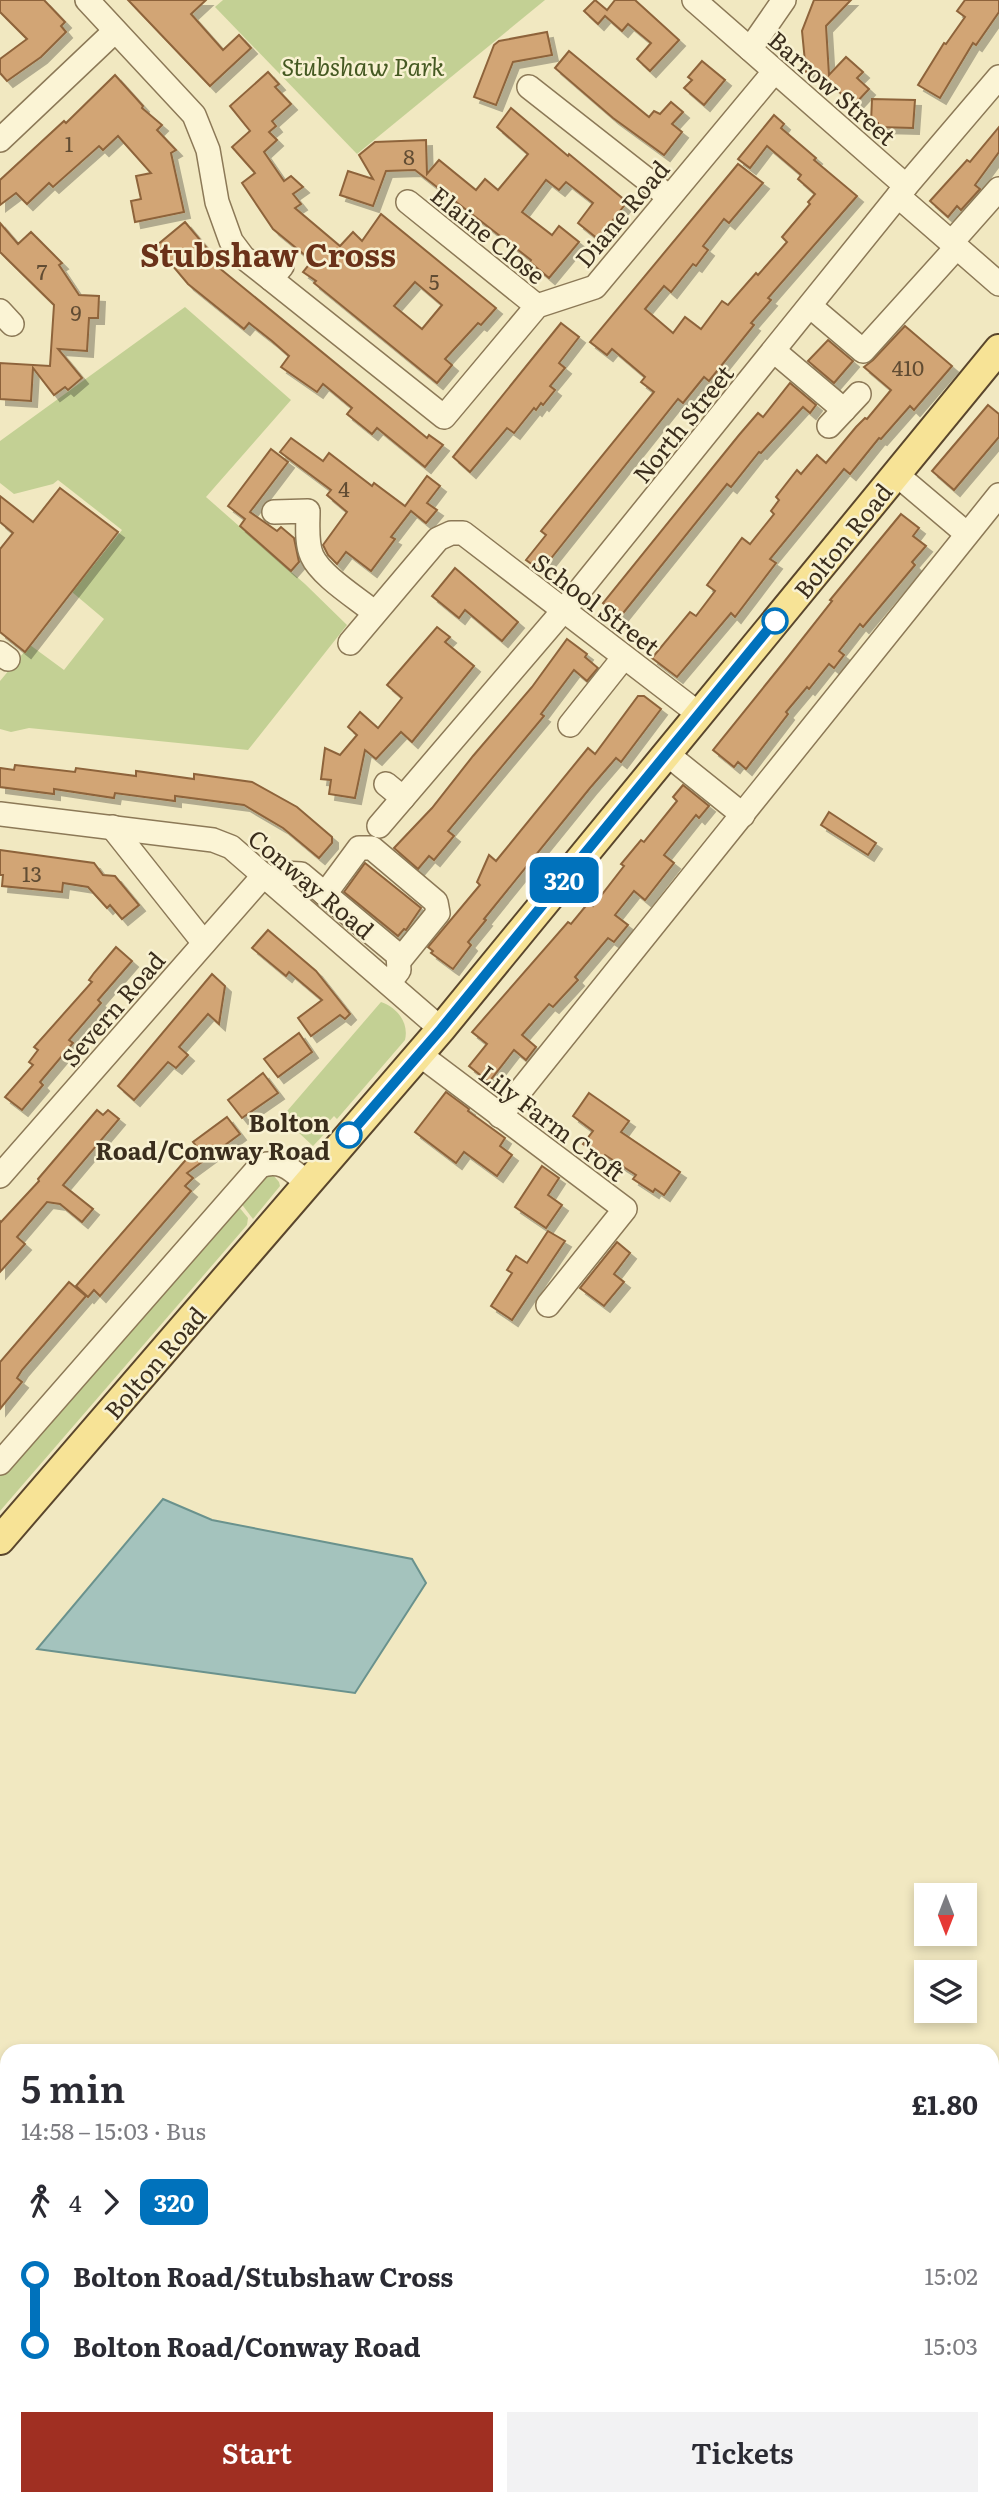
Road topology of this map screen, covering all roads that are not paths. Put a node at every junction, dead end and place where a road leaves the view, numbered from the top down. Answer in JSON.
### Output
{"nodes":[{"id":1,"x":694,"y":0,"type":"edge"},
{"id":2,"x":784,"y":0,"type":"edge"},
{"id":3,"x":94,"y":2,"type":"edge"},
{"id":4,"x":115,"y":31,"type":"junction"},
{"id":5,"x":750,"y":49,"type":"junction"},
{"id":6,"x":774,"y":72,"type":"junction"},
{"id":7,"x":999,"y":77,"type":"edge"},
{"id":8,"x":529,"y":87,"type":"dead end"},
{"id":9,"x":0,"y":140,"type":"edge"},
{"id":10,"x":999,"y":189,"type":"edge"},
{"id":11,"x":902,"y":191,"type":"junction"},
{"id":12,"x":668,"y":197,"type":"junction"},
{"id":13,"x":408,"y":202,"type":"dead end"},
{"id":14,"x":953,"y":245,"type":"junction"},
{"id":15,"x":999,"y":284,"type":"edge"},
{"id":16,"x":537,"y":306,"type":"junction"},
{"id":17,"x":810,"y":306,"type":"junction"},
{"id":18,"x":999,"y":349,"type":"edge"},
{"id":19,"x":774,"y":351,"type":"junction"},
{"id":20,"x":844,"y":410,"type":"dead end"},
{"id":21,"x":896,"y":474,"type":"junction"},
{"id":22,"x":999,"y":495,"type":"edge"},
{"id":23,"x":274,"y":512,"type":"dead end"},
{"id":24,"x":967,"y":534,"type":"junction"},
{"id":25,"x":563,"y":611,"type":"junction"},
{"id":26,"x":375,"y":613,"type":"junction"},
{"id":27,"x":351,"y":643,"type":"dead end"},
{"id":28,"x":624,"y":657,"type":"junction"},
{"id":29,"x":699,"y":714,"type":"junction"},
{"id":30,"x":570,"y":725,"type":"dead end"},
{"id":31,"x":667,"y":754,"type":"junction"},
{"id":32,"x":0,"y":814,"type":"edge"},
{"id":33,"x":743,"y":815,"type":"junction"},
{"id":34,"x":379,"y":826,"type":"dead end"},
{"id":35,"x":111,"y":827,"type":"junction"},
{"id":36,"x":267,"y":877,"type":"junction"},
{"id":37,"x":325,"y":894,"type":"junction"},
{"id":38,"x":204,"y":943,"type":"junction"},
{"id":39,"x":400,"y":961,"type":"junction"},
{"id":40,"x":389,"y":983,"type":"junction"},
{"id":41,"x":441,"y":1029,"type":"junction"},
{"id":42,"x":419,"y":1054,"type":"junction"},
{"id":43,"x":500,"y":1116,"type":"junction"},
{"id":44,"x":0,"y":1177,"type":"edge"},
{"id":45,"x":307,"y":1183,"type":"junction"},
{"id":46,"x":548,"y":1305,"type":"dead end"},
{"id":47,"x":0,"y":1463,"type":"edge"},
{"id":48,"x":0,"y":1540,"type":"edge"}],
"edges":[{"from":1,"to":5,"type":"street","name":"Barrow Street"},
{"from":2,"to":5,"type":"street"},
{"from":3,"to":4,"type":"street"},
{"from":4,"to":9,"type":"street"},
{"from":4,"to":16,"type":"street"},
{"from":5,"to":6,"type":"street","name":"Barrow Street"},
{"from":6,"to":11,"type":"street","name":"Barrow Street"},
{"from":6,"to":12,"type":"street","name":"Diane Road"},
{"from":7,"to":11,"type":"street","name":"North Street"},
{"from":8,"to":12,"type":"street"},
{"from":10,"to":14,"type":"street"},
{"from":11,"to":14,"type":"street","name":"Barrow Street"},
{"from":11,"to":17,"type":"street","name":"North Street"},
{"from":12,"to":16,"type":"street","name":"Diane Road"},
{"from":13,"to":16,"type":"street","name":"Elaine Close"},
{"from":14,"to":15,"type":"street","name":"Barrow Street"},
{"from":14,"to":17,"type":"street"},
{"from":17,"to":19,"type":"street","name":"North Street"},
{"from":18,"to":21,"type":"main road","name":"Bolton Road"},
{"from":19,"to":20,"type":"street"},
{"from":19,"to":25,"type":"street","name":"North Street"},
{"from":21,"to":24,"type":"street"},
{"from":21,"to":29,"type":"main road","name":"Bolton Road"},
{"from":22,"to":24,"type":"street"},
{"from":23,"to":26,"type":"street"},
{"from":24,"to":33,"type":"street"},
{"from":25,"to":26,"type":"street","name":"School Street"},
{"from":25,"to":28,"type":"street","name":"School Street"},
{"from":25,"to":34,"type":"street","name":"North Street"},
{"from":26,"to":27,"type":"street"},
{"from":28,"to":29,"type":"street","name":"School Street"},
{"from":28,"to":30,"type":"street"},
{"from":29,"to":31,"type":"main road","name":"Bolton Road"},
{"from":31,"to":33,"type":"street"},
{"from":31,"to":41,"type":"main road","name":"Bolton Road"},
{"from":32,"to":35,"type":"street","name":"Conway Road"},
{"from":33,"to":43,"type":"street"},
{"from":35,"to":36,"type":"street","name":"Conway Road"},
{"from":35,"to":38,"type":"street"},
{"from":36,"to":37,"type":"street"},
{"from":36,"to":38,"type":"street","name":"Severn Road"},
{"from":36,"to":40,"type":"street","name":"Conway Road"},
{"from":37,"to":39,"type":"street"},
{"from":37,"to":39,"type":"street"},
{"from":38,"to":44,"type":"street","name":"Severn Road"},
{"from":39,"to":40,"type":"street"},
{"from":40,"to":41,"type":"street","name":"Conway Road"},
{"from":41,"to":42,"type":"main road","name":"Bolton Road"},
{"from":42,"to":43,"type":"street","name":"Lily Farm Croft"},
{"from":42,"to":45,"type":"main road","name":"Bolton Road"},
{"from":43,"to":46,"type":"street","name":"Lily Farm Croft"},
{"from":45,"to":47,"type":"street","name":"Bolton Road"},
{"from":45,"to":48,"type":"main road","name":"Bolton Road"}]}
